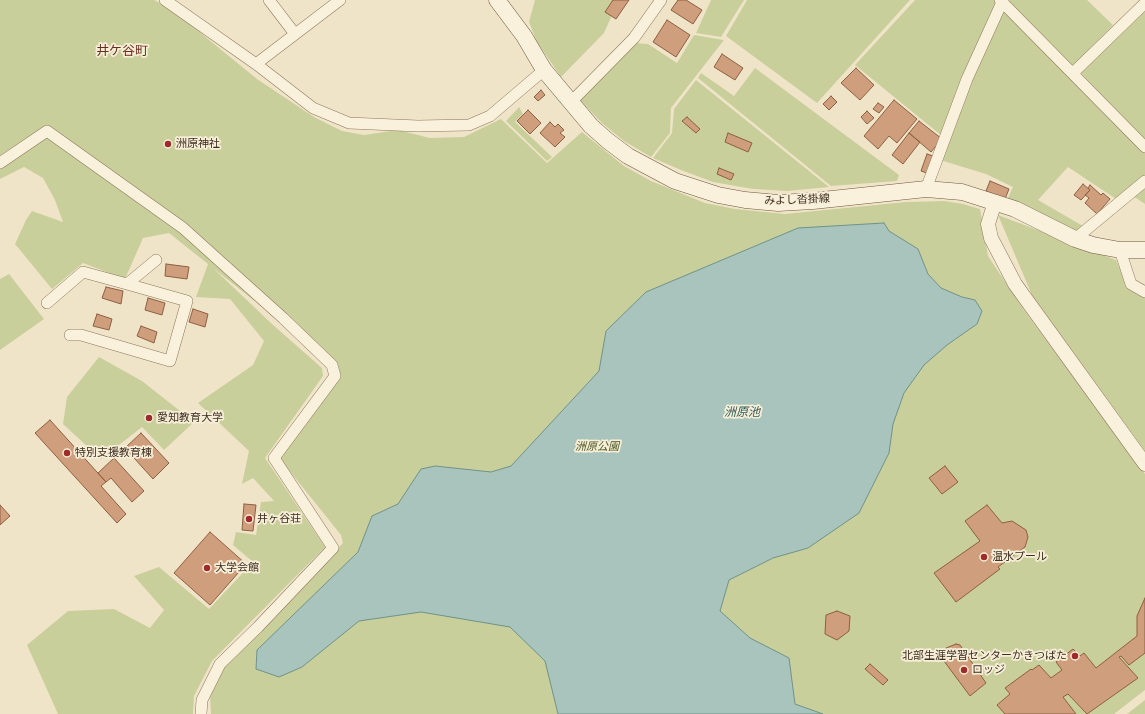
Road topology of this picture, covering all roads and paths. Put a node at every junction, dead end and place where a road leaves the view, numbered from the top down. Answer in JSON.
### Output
{"nodes":[{"id":1,"x":165,"y":0,"type":"edge"},
{"id":2,"x":269,"y":0,"type":"edge"},
{"id":3,"x":340,"y":0,"type":"edge"},
{"id":4,"x":497,"y":0,"type":"edge"},
{"id":5,"x":661,"y":0,"type":"edge"},
{"id":6,"x":1002,"y":1,"type":"edge"},
{"id":7,"x":1145,"y":4,"type":"edge"},
{"id":8,"x":295,"y":34,"type":"junction"},
{"id":9,"x":256,"y":64,"type":"junction"},
{"id":10,"x":544,"y":70,"type":"junction"},
{"id":11,"x":1073,"y":73,"type":"junction"},
{"id":12,"x":570,"y":103,"type":"junction"},
{"id":13,"x":1145,"y":147,"type":"edge"},
{"id":14,"x":0,"y":163,"type":"edge"},
{"id":15,"x":1145,"y":181,"type":"edge"},
{"id":16,"x":926,"y":189,"type":"junction"},
{"id":17,"x":995,"y":202,"type":"junction"},
{"id":18,"x":1075,"y":239,"type":"junction"},
{"id":19,"x":1120,"y":250,"type":"junction"},
{"id":20,"x":1145,"y":250,"type":"edge"},
{"id":21,"x":156,"y":260,"type":"dead end"},
{"id":22,"x":127,"y":284,"type":"junction"},
{"id":23,"x":1145,"y":292,"type":"edge"},
{"id":24,"x":47,"y":303,"type":"dead end"},
{"id":25,"x":70,"y":336,"type":"dead end"},
{"id":26,"x":1145,"y":464,"type":"edge"},
{"id":27,"x":201,"y":714,"type":"edge"}],
"edges":[{"from":1,"to":9,"type":"street"},
{"from":2,"to":8,"type":"street"},
{"from":3,"to":8,"type":"street"},
{"from":4,"to":10,"type":"main road","name":"みよし沓掛線"},
{"from":5,"to":12,"type":"street"},
{"from":6,"to":11,"type":"street"},
{"from":6,"to":16,"type":"street"},
{"from":7,"to":11,"type":"street"},
{"from":8,"to":9,"type":"street"},
{"from":9,"to":10,"type":"street"},
{"from":10,"to":12,"type":"main road","name":"みよし沓掛線"},
{"from":11,"to":13,"type":"street"},
{"from":12,"to":16,"type":"main road","name":"みよし沓掛線"},
{"from":14,"to":27,"type":"street"},
{"from":15,"to":18,"type":"street"},
{"from":16,"to":17,"type":"main road","name":"みよし沓掛線"},
{"from":17,"to":18,"type":"main road","name":"みよし沓掛線"},
{"from":17,"to":26,"type":"street"},
{"from":18,"to":19,"type":"main road","name":"みよし沓掛線"},
{"from":19,"to":20,"type":"main road","name":"みよし沓掛線"},
{"from":19,"to":23,"type":"street"},
{"from":21,"to":22,"type":"street"},
{"from":22,"to":24,"type":"street"},
{"from":22,"to":25,"type":"street"}]}
